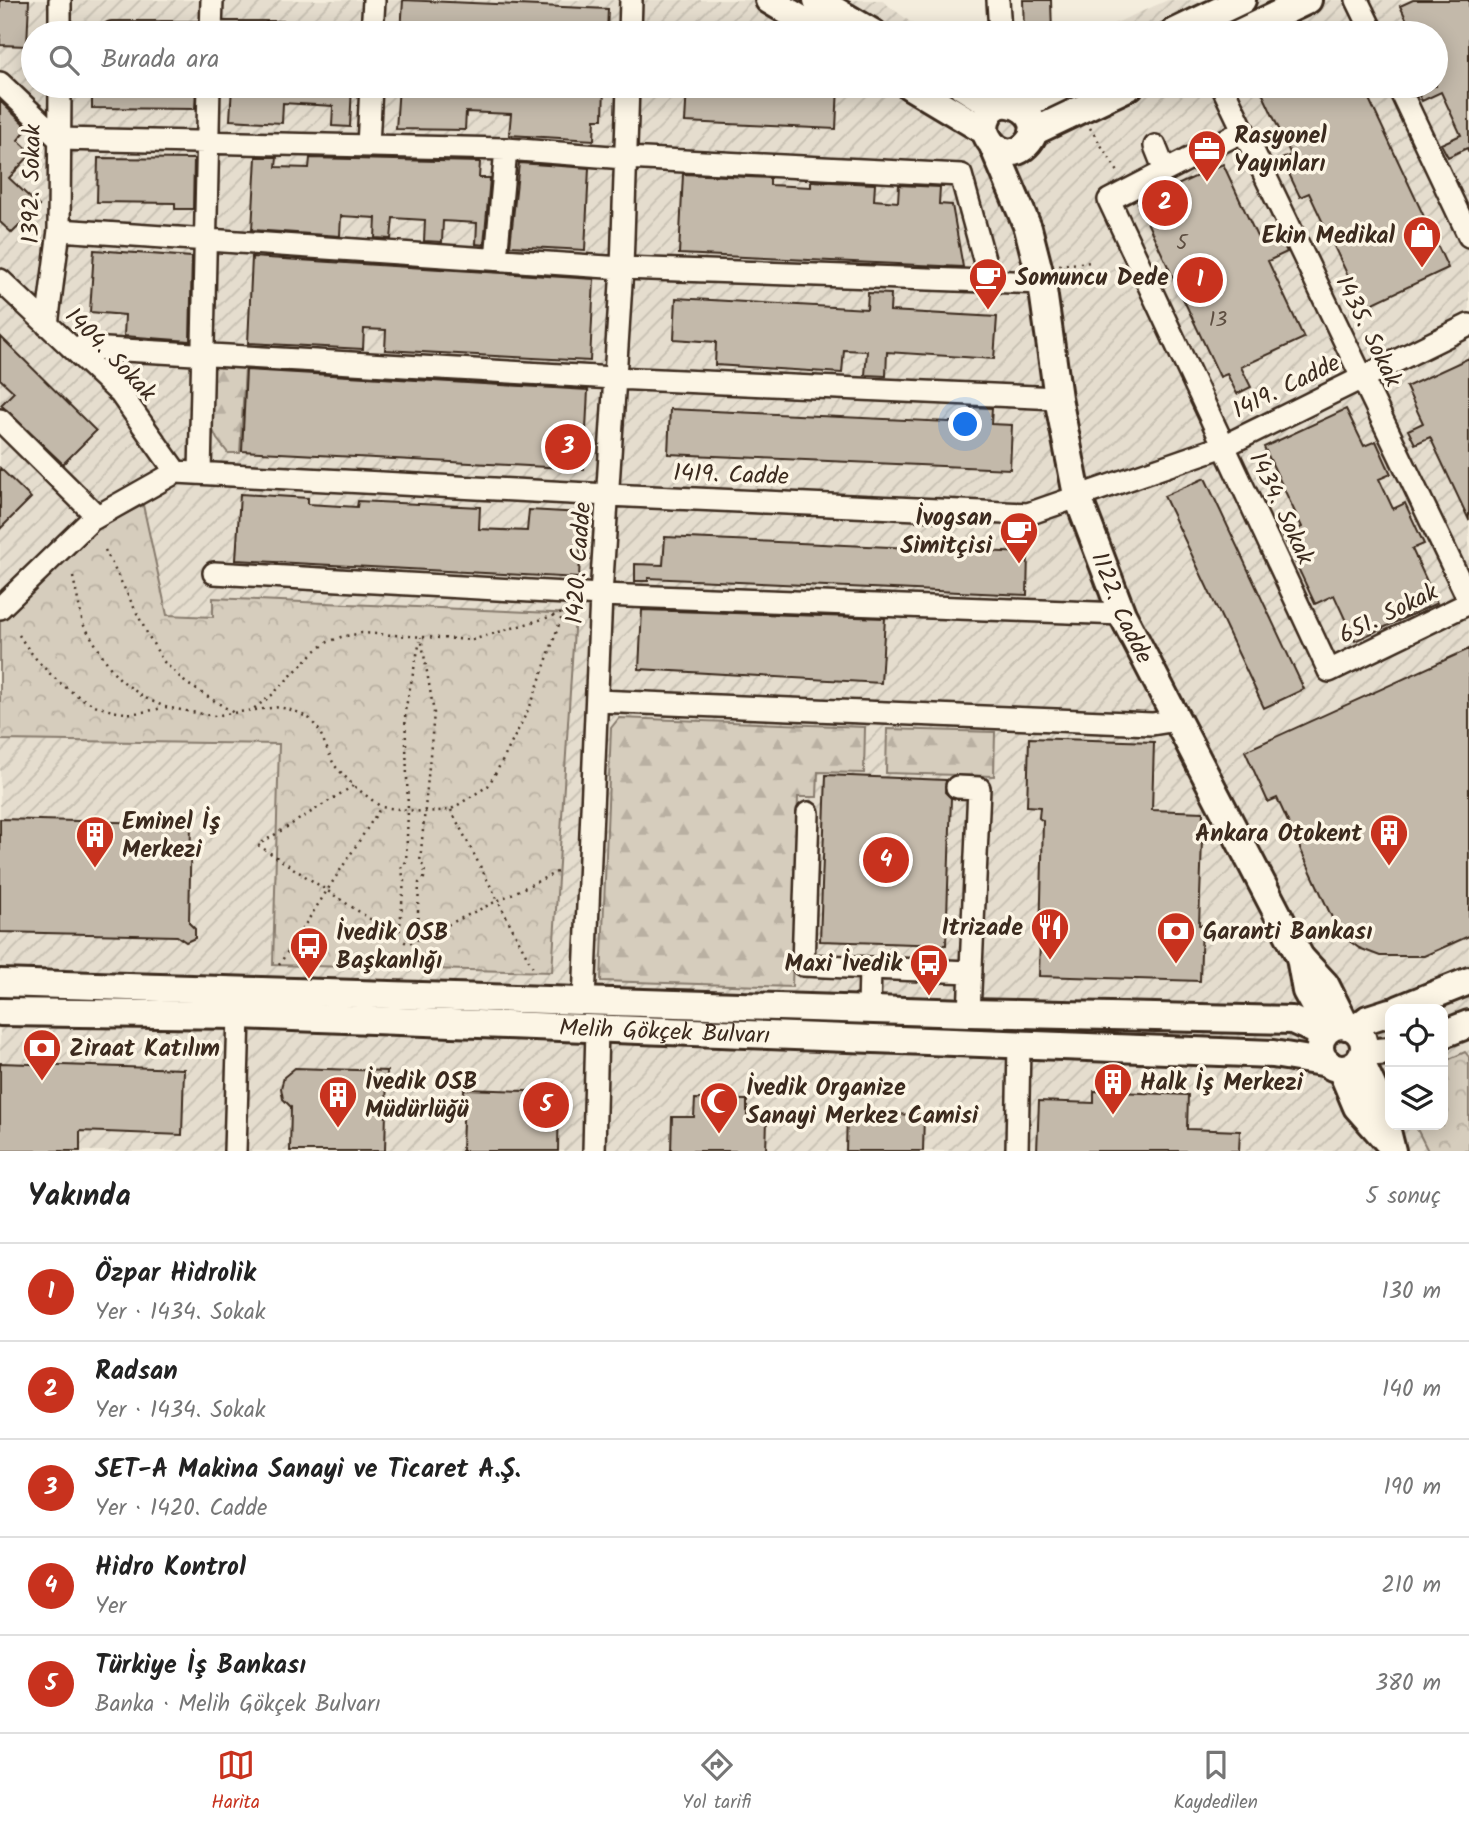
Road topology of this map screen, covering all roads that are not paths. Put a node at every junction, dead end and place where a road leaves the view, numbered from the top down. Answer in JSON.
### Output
{"nodes":[{"id":1,"x":60,"y":0,"type":"edge"},
{"id":2,"x":212,"y":0,"type":"edge"},
{"id":3,"x":374,"y":0,"type":"edge"},
{"id":4,"x":631,"y":0,"type":"edge"},
{"id":5,"x":769,"y":0,"type":"edge"},
{"id":6,"x":817,"y":0,"type":"edge"},
{"id":7,"x":998,"y":0,"type":"edge"},
{"id":8,"x":1242,"y":0,"type":"edge"},
{"id":9,"x":1308,"y":0,"type":"edge"},
{"id":10,"x":1357,"y":0,"type":"edge"},
{"id":11,"x":60,"y":21,"type":"edge"},
{"id":12,"x":211,"y":21,"type":"edge"},
{"id":13,"x":373,"y":21,"type":"edge"},
{"id":14,"x":630,"y":21,"type":"edge"},
{"id":15,"x":804,"y":21,"type":"edge"},
{"id":16,"x":853,"y":21,"type":"edge"},
{"id":17,"x":999,"y":21,"type":"edge"},
{"id":18,"x":1197,"y":21,"type":"edge"},
{"id":19,"x":1264,"y":21,"type":"edge"},
{"id":20,"x":1367,"y":21,"type":"edge"},
{"id":21,"x":0,"y":83,"type":"edge"},
{"id":22,"x":60,"y":98,"type":"edge"},
{"id":23,"x":209,"y":98,"type":"edge"},
{"id":24,"x":370,"y":98,"type":"edge"},
{"id":25,"x":628,"y":98,"type":"edge"},
{"id":26,"x":928,"y":98,"type":"edge"},
{"id":27,"x":1104,"y":98,"type":"edge"},
{"id":28,"x":1228,"y":98,"type":"edge"},
{"id":29,"x":1404,"y":98,"type":"edge"},
{"id":30,"x":1007,"y":99,"type":"edge"},
{"id":31,"x":1243,"y":131,"type":"junction"},
{"id":32,"x":59,"y":139,"type":"junction"},
{"id":33,"x":990,"y":139,"type":"junction"},
{"id":34,"x":1028,"y":140,"type":"junction"},
{"id":35,"x":208,"y":142,"type":"junction"},
{"id":36,"x":368,"y":146,"type":"junction"},
{"id":37,"x":1155,"y":146,"type":"dead end"},
{"id":38,"x":506,"y":149,"type":"junction"},
{"id":39,"x":625,"y":158,"type":"junction"},
{"id":40,"x":1165,"y":171,"type":"junction"},
{"id":41,"x":1028,"y":228,"type":"junction"},
{"id":42,"x":59,"y":230,"type":"junction"},
{"id":43,"x":1469,"y":236,"type":"edge"},
{"id":44,"x":206,"y":239,"type":"junction"},
{"id":45,"x":496,"y":259,"type":"junction"},
{"id":46,"x":622,"y":268,"type":"junction"},
{"id":47,"x":1040,"y":275,"type":"junction"},
{"id":48,"x":0,"y":280,"type":"edge"},
{"id":49,"x":989,"y":281,"type":"junction"},
{"id":50,"x":47,"y":325,"type":"junction"},
{"id":51,"x":1469,"y":325,"type":"edge"},
{"id":52,"x":71,"y":347,"type":"junction"},
{"id":53,"x":203,"y":354,"type":"junction"},
{"id":54,"x":1362,"y":378,"type":"junction"},
{"id":55,"x":614,"y":379,"type":"junction"},
{"id":56,"x":1058,"y":398,"type":"junction"},
{"id":57,"x":0,"y":420,"type":"edge"},
{"id":58,"x":1224,"y":446,"type":"junction"},
{"id":59,"x":176,"y":472,"type":"junction"},
{"id":60,"x":200,"y":473,"type":"junction"},
{"id":61,"x":608,"y":495,"type":"junction"},
{"id":62,"x":1077,"y":495,"type":"junction"},
{"id":63,"x":97,"y":516,"type":"junction"},
{"id":64,"x":214,"y":573,"type":"dead end"},
{"id":65,"x":5,"y":594,"type":"edge"},
{"id":66,"x":601,"y":595,"type":"junction"},
{"id":67,"x":1469,"y":601,"type":"edge"},
{"id":68,"x":1122,"y":614,"type":"junction"},
{"id":69,"x":1329,"y":671,"type":"joint"},
{"id":70,"x":597,"y":701,"type":"junction"},
{"id":71,"x":1177,"y":720,"type":"junction"},
{"id":72,"x":957,"y":787,"type":"dead end"},
{"id":73,"x":808,"y":813,"type":"dead end"},
{"id":74,"x":870,"y":968,"type":"junction"},
{"id":75,"x":971,"y":972,"type":"junction"},
{"id":76,"x":1469,"y":981,"type":"edge"},
{"id":77,"x":0,"y":984,"type":"edge"},
{"id":78,"x":584,"y":1001,"type":"junction"},
{"id":79,"x":1412,"y":1004,"type":"edge"},
{"id":80,"x":869,"y":1010,"type":"junction"},
{"id":81,"x":0,"y":1012,"type":"edge"},
{"id":82,"x":969,"y":1013,"type":"junction"},
{"id":83,"x":1385,"y":1013,"type":"edge"},
{"id":84,"x":239,"y":1015,"type":"junction"},
{"id":85,"x":1469,"y":1024,"type":"edge"},
{"id":86,"x":597,"y":1028,"type":"junction"},
{"id":87,"x":1448,"y":1032,"type":"edge"},
{"id":88,"x":1019,"y":1044,"type":"junction"},
{"id":89,"x":1343,"y":1045,"type":"junction"},
{"id":90,"x":1385,"y":1050,"type":"edge"},
{"id":91,"x":1390,"y":1147,"type":"edge"},
{"id":92,"x":235,"y":1151,"type":"edge"},
{"id":93,"x":594,"y":1151,"type":"edge"},
{"id":94,"x":1017,"y":1151,"type":"edge"}],
"edges":[{"from":1,"to":11,"type":"street"},
{"from":2,"to":12,"type":"street"},
{"from":3,"to":13,"type":"street"},
{"from":4,"to":14,"type":"street"},
{"from":5,"to":15,"type":"main road"},
{"from":6,"to":16,"type":"main road"},
{"from":7,"to":17,"type":"street"},
{"from":8,"to":18,"type":"main road"},
{"from":9,"to":19,"type":"main road"},
{"from":10,"to":20,"type":"street"},
{"from":21,"to":32,"type":"street"},
{"from":22,"to":32,"type":"street","name":"1392. Sokak"},
{"from":23,"to":35,"type":"street"},
{"from":24,"to":36,"type":"street"},
{"from":25,"to":39,"type":"street","name":"1420. Cadde"},
{"from":26,"to":33,"type":"main road"},
{"from":27,"to":34,"type":"main road"},
{"from":28,"to":31,"type":"street","name":"1435. Sokak"},
{"from":29,"to":43,"type":"street"},
{"from":30,"to":33,"type":"main road"},
{"from":30,"to":34,"type":"main road"},
{"from":31,"to":40,"type":"street","name":"1434. Sokak"},
{"from":31,"to":54,"type":"street","name":"1435. Sokak"},
{"from":32,"to":35,"type":"street"},
{"from":32,"to":42,"type":"street","name":"1392. Sokak"},
{"from":33,"to":34,"type":"main road"},
{"from":33,"to":41,"type":"main road"},
{"from":34,"to":41,"type":"main road"},
{"from":35,"to":36,"type":"street"},
{"from":35,"to":44,"type":"street"},
{"from":36,"to":38,"type":"street"},
{"from":37,"to":40,"type":"street"},
{"from":38,"to":39,"type":"street"},
{"from":38,"to":45,"type":"street"},
{"from":39,"to":46,"type":"street","name":"1420. Cadde"},
{"from":39,"to":49,"type":"street"},
{"from":40,"to":58,"type":"street","name":"1434. Sokak"},
{"from":41,"to":47,"type":"main road","name":"1122. Cadde"},
{"from":42,"to":44,"type":"street"},
{"from":42,"to":50,"type":"street","name":"1392. Sokak"},
{"from":44,"to":45,"type":"street"},
{"from":44,"to":53,"type":"street"},
{"from":45,"to":46,"type":"street"},
{"from":46,"to":49,"type":"street"},
{"from":46,"to":55,"type":"street","name":"1420. Cadde"},
{"from":47,"to":49,"type":"street"},
{"from":47,"to":56,"type":"main road","name":"1122. Cadde"},
{"from":48,"to":50,"type":"street","name":"1404. Sokak"},
{"from":50,"to":52,"type":"street","name":"1404. Sokak"},
{"from":51,"to":54,"type":"street","name":"1419. Cadde"},
{"from":52,"to":53,"type":"street"},
{"from":52,"to":59,"type":"street","name":"1404. Sokak"},
{"from":53,"to":55,"type":"street"},
{"from":53,"to":60,"type":"street"},
{"from":54,"to":58,"type":"street","name":"1419. Cadde"},
{"from":54,"to":67,"type":"street","name":"1435. Sokak"},
{"from":55,"to":56,"type":"street"},
{"from":55,"to":61,"type":"street","name":"1420. Cadde"},
{"from":56,"to":62,"type":"main road","name":"1122. Cadde"},
{"from":57,"to":63,"type":"street"},
{"from":58,"to":62,"type":"street","name":"1419. Cadde"},
{"from":58,"to":69,"type":"street","name":"1434. Sokak"},
{"from":59,"to":60,"type":"street","name":"1419. Cadde"},
{"from":59,"to":63,"type":"street"},
{"from":60,"to":61,"type":"street","name":"1419. Cadde"},
{"from":61,"to":62,"type":"street","name":"1419. Cadde"},
{"from":61,"to":66,"type":"street","name":"1420. Cadde"},
{"from":62,"to":68,"type":"main road","name":"1122. Cadde"},
{"from":63,"to":65,"type":"street"},
{"from":64,"to":66,"type":"street"},
{"from":66,"to":68,"type":"street"},
{"from":66,"to":70,"type":"street","name":"1420. Cadde"},
{"from":67,"to":69,"type":"street","name":"651. Sokak"},
{"from":68,"to":71,"type":"main road","name":"1122. Cadde"},
{"from":70,"to":71,"type":"street"},
{"from":70,"to":78,"type":"street","name":"1420. Cadde"},
{"from":71,"to":89,"type":"main road","name":"1122. Cadde"},
{"from":72,"to":75,"type":"street"},
{"from":73,"to":74,"type":"street"},
{"from":74,"to":75,"type":"street"},
{"from":74,"to":80,"type":"street"},
{"from":75,"to":82,"type":"street"},
{"from":76,"to":79,"type":"main road"},
{"from":77,"to":78,"type":"main road","name":"Melih Gökçek Bulvarı"},
{"from":78,"to":80,"type":"main road","name":"Melih Gökçek Bulvarı"},
{"from":80,"to":82,"type":"main road","name":"Melih Gökçek Bulvarı"},
{"from":81,"to":84,"type":"main road","name":"Melih Gökçek Bulvarı"},
{"from":82,"to":89,"type":"main road","name":"Melih Gökçek Bulvarı"},
{"from":83,"to":89,"type":"main road"},
{"from":84,"to":86,"type":"main road","name":"Melih Gökçek Bulvarı"},
{"from":84,"to":92,"type":"street"},
{"from":85,"to":87,"type":"main road"},
{"from":86,"to":88,"type":"main road","name":"Melih Gökçek Bulvarı"},
{"from":86,"to":93,"type":"street"},
{"from":88,"to":89,"type":"main road","name":"Melih Gökçek Bulvarı"},
{"from":88,"to":94,"type":"street"},
{"from":89,"to":90,"type":"main road","name":"Melih Gökçek Bulvarı"},
{"from":89,"to":91,"type":"main road","name":"1122. Cadde"}]}
